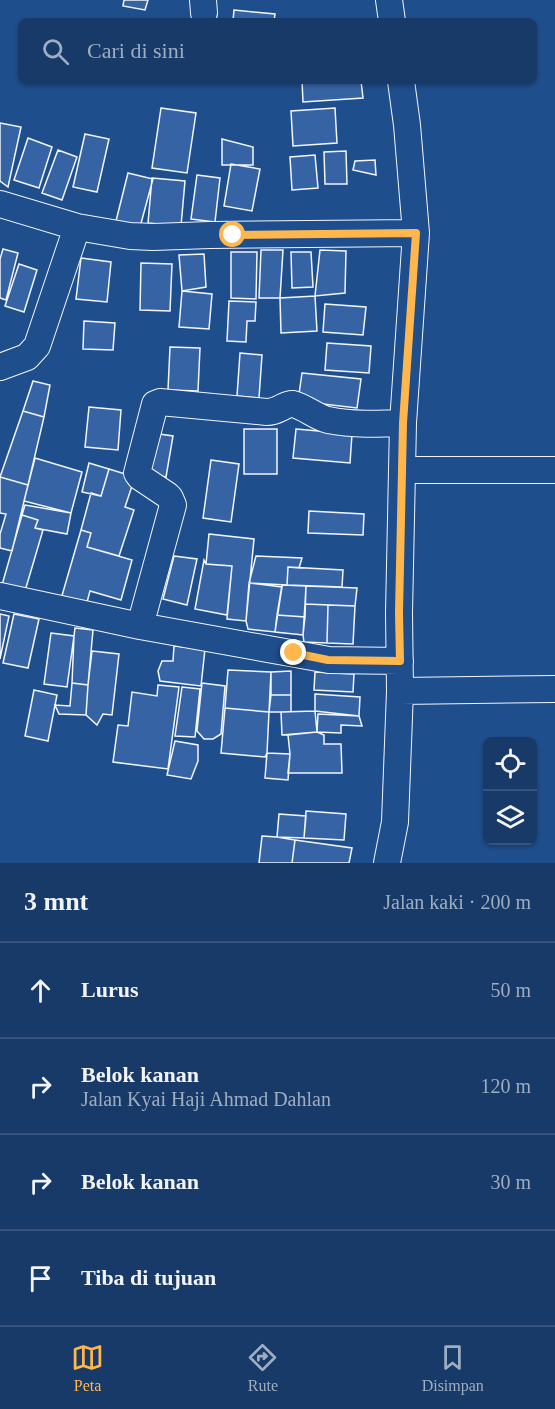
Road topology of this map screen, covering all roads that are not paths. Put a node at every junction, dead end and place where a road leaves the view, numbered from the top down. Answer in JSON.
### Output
{"nodes":[{"id":1,"x":389,"y":0,"type":"edge"},
{"id":2,"x":392,"y":18,"type":"edge"},
{"id":3,"x":401,"y":84,"type":"edge"},
{"id":4,"x":0,"y":204,"type":"edge"},
{"id":5,"x":77,"y":227,"type":"junction"},
{"id":6,"x":416,"y":233,"type":"junction"},
{"id":7,"x":0,"y":367,"type":"edge"},
{"id":8,"x":403,"y":423,"type":"junction"},
{"id":9,"x":402,"y":470,"type":"junction"},
{"id":10,"x":555,"y":470,"type":"edge"},
{"id":11,"x":0,"y":596,"type":"edge"},
{"id":12,"x":140,"y":626,"type":"junction"},
{"id":13,"x":400,"y":661,"type":"junction"},
{"id":14,"x":555,"y":689,"type":"edge"},
{"id":15,"x":400,"y":691,"type":"junction"},
{"id":16,"x":387,"y":863,"type":"edge"}],
"edges":[{"from":1,"to":2,"type":"street"},
{"from":3,"to":6,"type":"street"},
{"from":4,"to":5,"type":"street"},
{"from":5,"to":6,"type":"street"},
{"from":5,"to":7,"type":"street"},
{"from":6,"to":8,"type":"street"},
{"from":8,"to":9,"type":"street"},
{"from":8,"to":12,"type":"street"},
{"from":9,"to":10,"type":"street"},
{"from":9,"to":13,"type":"street"},
{"from":11,"to":12,"type":"street"},
{"from":12,"to":13,"type":"street"},
{"from":13,"to":15,"type":"street"},
{"from":14,"to":15,"type":"street"},
{"from":15,"to":16,"type":"street"}]}
